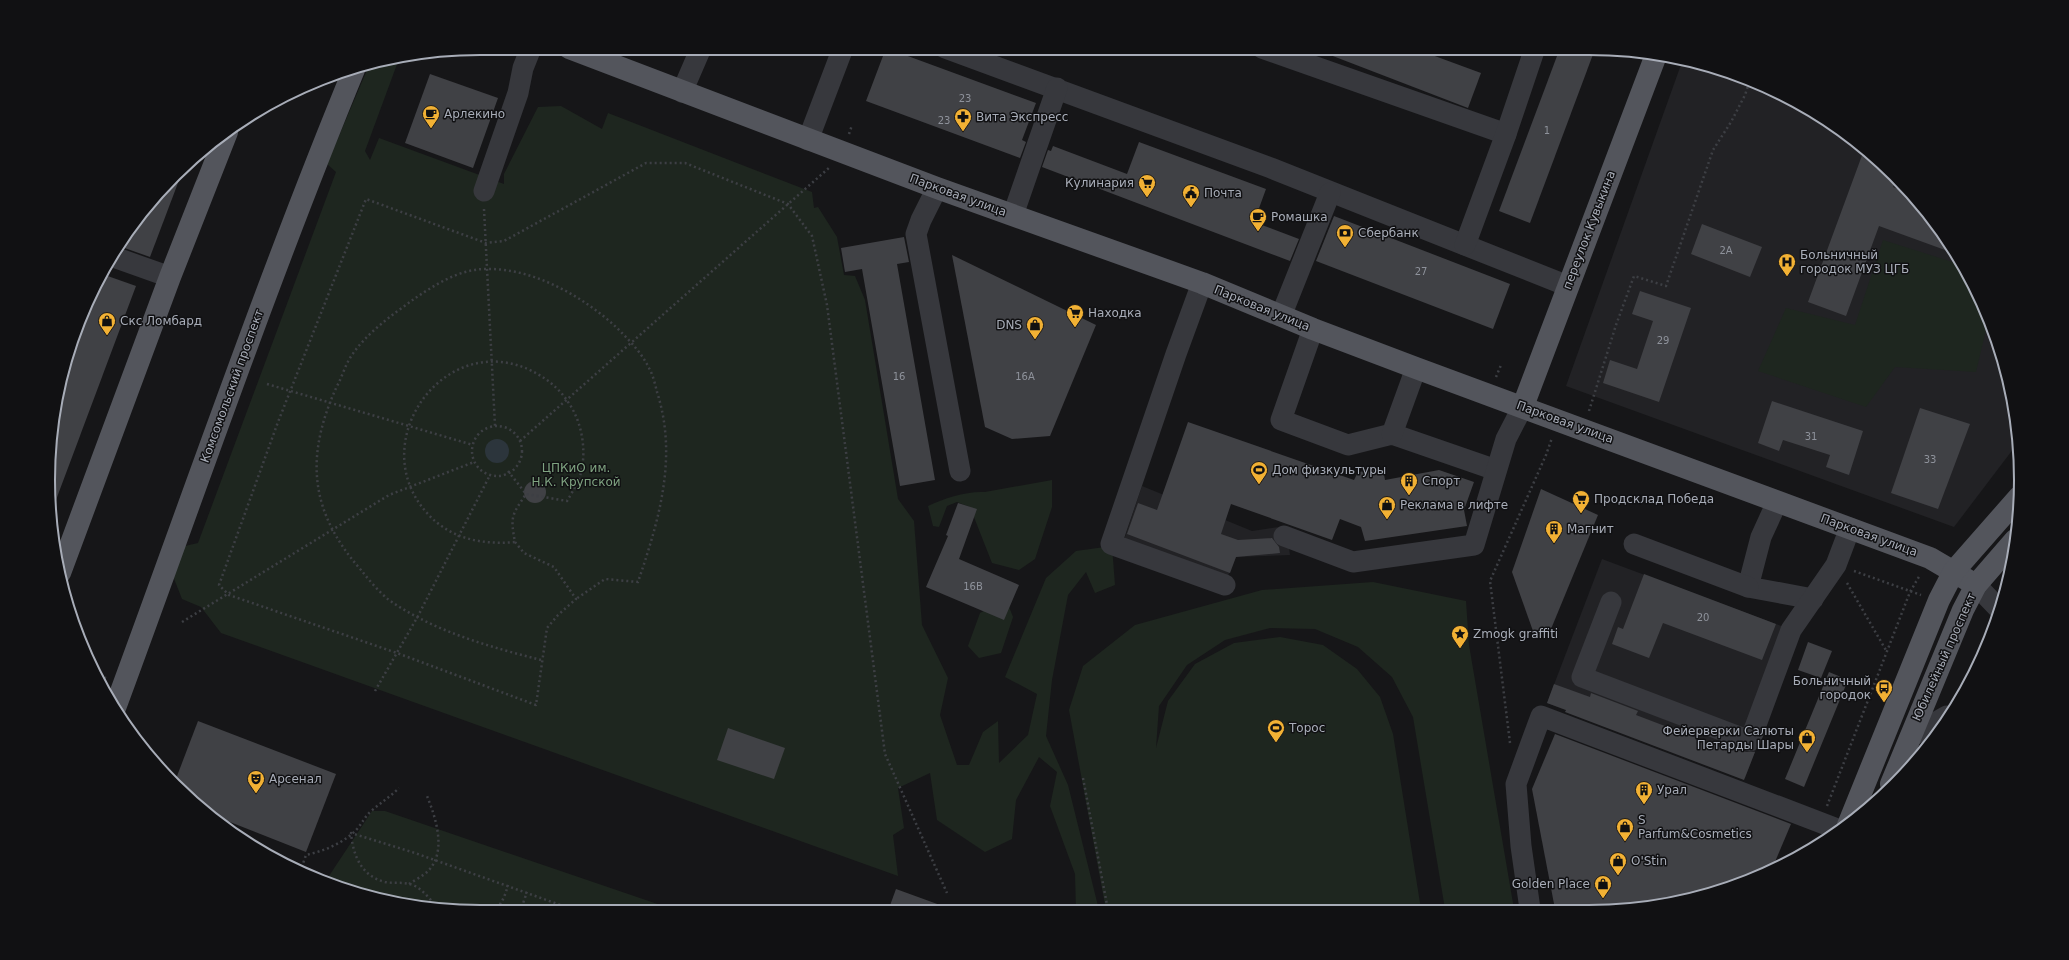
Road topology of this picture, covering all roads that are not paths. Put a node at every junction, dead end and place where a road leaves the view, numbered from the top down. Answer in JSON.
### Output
{"nodes":[{"id":1,"x":528,"y":55,"type":"edge"},
{"id":2,"x":587,"y":55,"type":"edge"},
{"id":3,"x":698,"y":55,"type":"edge"},
{"id":4,"x":840,"y":55,"type":"edge"},
{"id":5,"x":964,"y":55,"type":"edge"},
{"id":6,"x":1282,"y":55,"type":"edge"},
{"id":7,"x":1533,"y":55,"type":"edge"},
{"id":8,"x":1654,"y":60,"type":"edge"},
{"id":9,"x":353,"y":75,"type":"edge"},
{"id":10,"x":1056,"y":88,"type":"junction"},
{"id":11,"x":682,"y":92,"type":"junction"},
{"id":12,"x":1506,"y":134,"type":"junction"},
{"id":13,"x":808,"y":140,"type":"junction"},
{"id":14,"x":223,"y":141,"type":"edge"},
{"id":15,"x":937,"y":188,"type":"junction"},
{"id":16,"x":484,"y":192,"type":"road end"},
{"id":17,"x":1330,"y":193,"type":"junction"},
{"id":18,"x":1013,"y":215,"type":"junction"},
{"id":19,"x":1465,"y":245,"type":"junction"},
{"id":20,"x":118,"y":258,"type":"edge"},
{"id":21,"x":170,"y":277,"type":"junction"},
{"id":22,"x":1202,"y":283,"type":"junction"},
{"id":23,"x":1568,"y":286,"type":"junction"},
{"id":24,"x":1281,"y":316,"type":"junction"},
{"id":25,"x":1313,"y":329,"type":"junction"},
{"id":26,"x":1416,"y":368,"type":"junction"},
{"id":27,"x":1523,"y":406,"type":"junction"},
{"id":28,"x":1392,"y":434,"type":"junction"},
{"id":29,"x":1496,"y":470,"type":"junction"},
{"id":30,"x":960,"y":471,"type":"dead end"},
{"id":31,"x":1777,"y":502,"type":"junction"},
{"id":32,"x":2013,"y":504,"type":"edge"},
{"id":33,"x":1850,"y":528,"type":"junction"},
{"id":34,"x":1284,"y":536,"type":"dead end"},
{"id":35,"x":1634,"y":544,"type":"dead end"},
{"id":36,"x":2008,"y":548,"type":"edge"},
{"id":37,"x":63,"y":564,"type":"edge"},
{"id":38,"x":1954,"y":571,"type":"junction"},
{"id":39,"x":1225,"y":585,"type":"dead end"},
{"id":40,"x":1976,"y":585,"type":"junction"},
{"id":41,"x":1748,"y":587,"type":"junction"},
{"id":42,"x":1813,"y":599,"type":"junction"},
{"id":43,"x":1611,"y":602,"type":"dead end"},
{"id":44,"x":1995,"y":605,"type":"edge"},
{"id":45,"x":117,"y":700,"type":"edge"},
{"id":46,"x":1939,"y":720,"type":"edge"},
{"id":47,"x":1910,"y":736,"type":"junction"},
{"id":48,"x":1892,"y":778,"type":"edge"},
{"id":49,"x":1853,"y":813,"type":"edge"},
{"id":50,"x":1831,"y":826,"type":"edge"},
{"id":51,"x":1529,"y":905,"type":"edge"}],
"edges":[{"from":1,"to":16,"type":"street"},
{"from":2,"to":11,"type":"main road","name":"Парковая улица"},
{"from":3,"to":11,"type":"street"},
{"from":4,"to":13,"type":"street"},
{"from":5,"to":10,"type":"street"},
{"from":6,"to":12,"type":"street"},
{"from":7,"to":12,"type":"street"},
{"from":8,"to":23,"type":"main road","name":"переулок Кувыкина"},
{"from":9,"to":45,"type":"main road","name":"Комсомольский проспект"},
{"from":10,"to":17,"type":"street"},
{"from":10,"to":18,"type":"street"},
{"from":11,"to":13,"type":"main road","name":"Парковая улица"},
{"from":12,"to":19,"type":"street"},
{"from":13,"to":15,"type":"main road","name":"Парковая улица"},
{"from":14,"to":21,"type":"main road"},
{"from":15,"to":18,"type":"main road","name":"Парковая улица"},
{"from":15,"to":30,"type":"street"},
{"from":17,"to":19,"type":"street"},
{"from":17,"to":24,"type":"street"},
{"from":18,"to":22,"type":"main road","name":"Парковая улица"},
{"from":19,"to":23,"type":"street"},
{"from":20,"to":21,"type":"street"},
{"from":21,"to":37,"type":"main road"},
{"from":22,"to":24,"type":"main road","name":"Парковая улица"},
{"from":22,"to":39,"type":"street"},
{"from":23,"to":27,"type":"main road","name":"переулок Кувыкина"},
{"from":24,"to":25,"type":"main road","name":"Парковая улица"},
{"from":25,"to":26,"type":"main road","name":"Парковая улица"},
{"from":25,"to":28,"type":"street"},
{"from":26,"to":27,"type":"main road","name":"Парковая улица"},
{"from":26,"to":28,"type":"street"},
{"from":27,"to":29,"type":"street"},
{"from":27,"to":31,"type":"main road","name":"Парковая улица"},
{"from":28,"to":29,"type":"street"},
{"from":29,"to":34,"type":"street"},
{"from":31,"to":33,"type":"main road","name":"Парковая улица"},
{"from":31,"to":41,"type":"street"},
{"from":32,"to":38,"type":"main road","name":"Юбилейный проспект"},
{"from":33,"to":38,"type":"main road","name":"Парковая улица"},
{"from":33,"to":42,"type":"street"},
{"from":35,"to":41,"type":"street"},
{"from":36,"to":40,"type":"main road","name":"Юбилейный проспект"},
{"from":38,"to":40,"type":"main road","name":"Парковая улица"},
{"from":38,"to":49,"type":"main road","name":"Юбилейный проспект"},
{"from":40,"to":44,"type":"street"},
{"from":40,"to":47,"type":"main road","name":"Юбилейный проспект"},
{"from":41,"to":42,"type":"street"},
{"from":42,"to":43,"type":"street"},
{"from":46,"to":47,"type":"street"},
{"from":47,"to":48,"type":"main road","name":"Юбилейный проспект"},
{"from":50,"to":51,"type":"street"}]}
